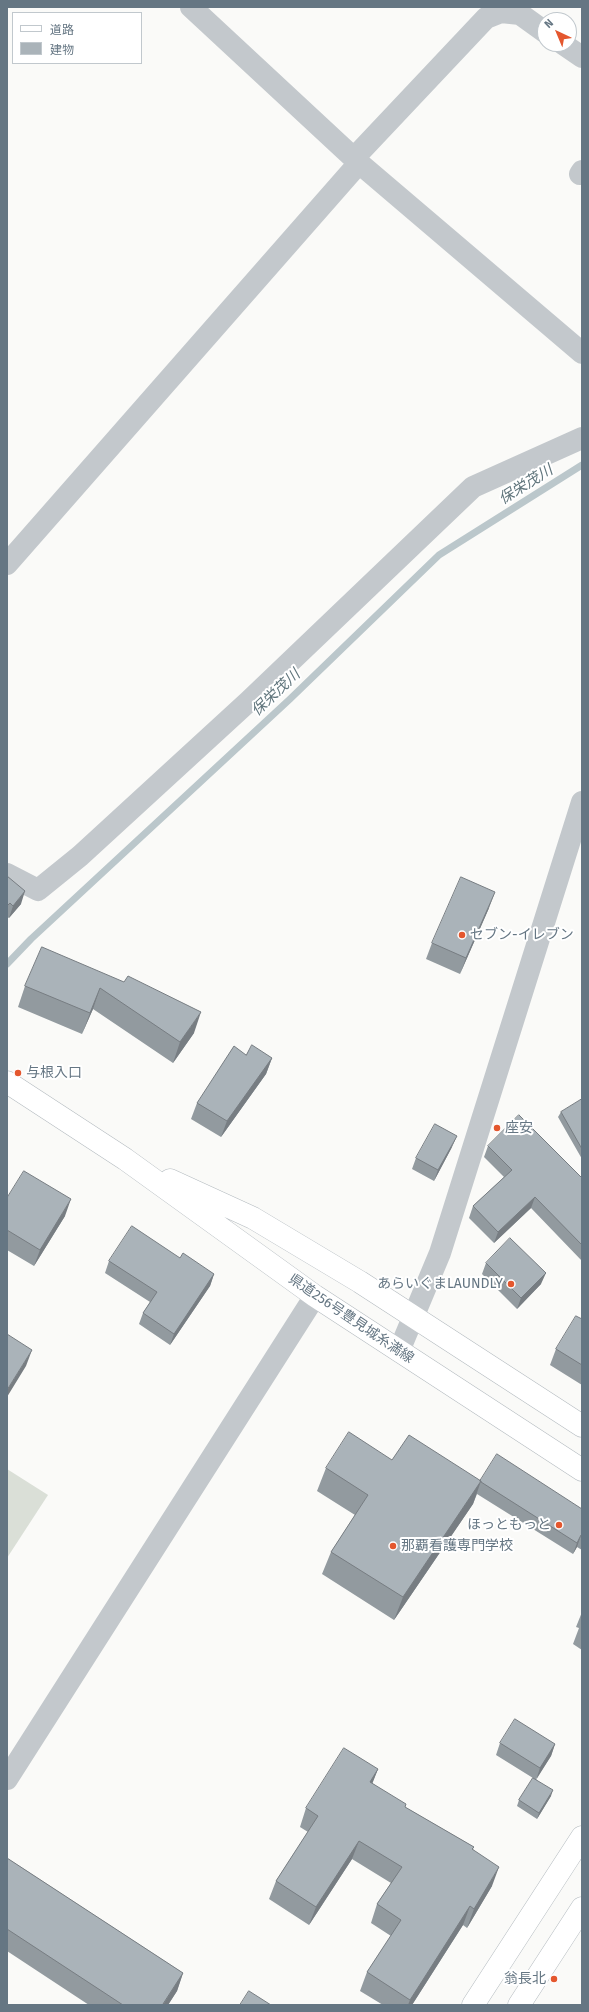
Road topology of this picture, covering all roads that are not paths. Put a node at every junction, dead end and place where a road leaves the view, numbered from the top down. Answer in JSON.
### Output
{"nodes":[{"id":1,"x":191,"y":7,"type":"edge"},
{"id":2,"x":537,"y":26,"type":"edge"},
{"id":3,"x":357,"y":161,"type":"junction"},
{"id":4,"x":582,"y":353,"type":"edge"},
{"id":5,"x":582,"y":438,"type":"edge"},
{"id":6,"x":7,"y":564,"type":"edge"},
{"id":7,"x":582,"y":802,"type":"edge"},
{"id":8,"x":7,"y":874,"type":"edge"},
{"id":9,"x":7,"y":1082,"type":"edge"},
{"id":10,"x":125,"y":1159,"type":"junction"},
{"id":11,"x":315,"y":1296,"type":"junction"},
{"id":12,"x":413,"y":1316,"type":"junction"},
{"id":13,"x":399,"y":1351,"type":"junction"},
{"id":14,"x":582,"y":1426,"type":"edge"},
{"id":15,"x":582,"y":1470,"type":"edge"},
{"id":16,"x":9,"y":1770,"type":"edge"},
{"id":17,"x":582,"y":1837,"type":"edge"},
{"id":18,"x":582,"y":1908,"type":"edge"},
{"id":19,"x":473,"y":2005,"type":"edge"},
{"id":20,"x":519,"y":2005,"type":"edge"}],
"edges":[{"from":1,"to":3,"type":"street"},
{"from":2,"to":3,"type":"street"},
{"from":3,"to":4,"type":"street"},
{"from":3,"to":6,"type":"street"},
{"from":5,"to":8,"type":"street"},
{"from":7,"to":12,"type":"street"},
{"from":9,"to":10,"type":"main road","name":"県道256号豊見城糸満線"},
{"from":10,"to":11,"type":"main road","name":"県道256号豊見城糸満線"},
{"from":10,"to":12,"type":"main road","name":"県道256号豊見城糸満線"},
{"from":11,"to":13,"type":"main road","name":"県道256号豊見城糸満線"},
{"from":11,"to":16,"type":"street"},
{"from":12,"to":13,"type":"street"},
{"from":12,"to":14,"type":"main road","name":"県道256号豊見城糸満線"},
{"from":13,"to":15,"type":"main road","name":"県道256号豊見城糸満線"},
{"from":17,"to":19,"type":"main road"},
{"from":18,"to":20,"type":"main road"}]}
